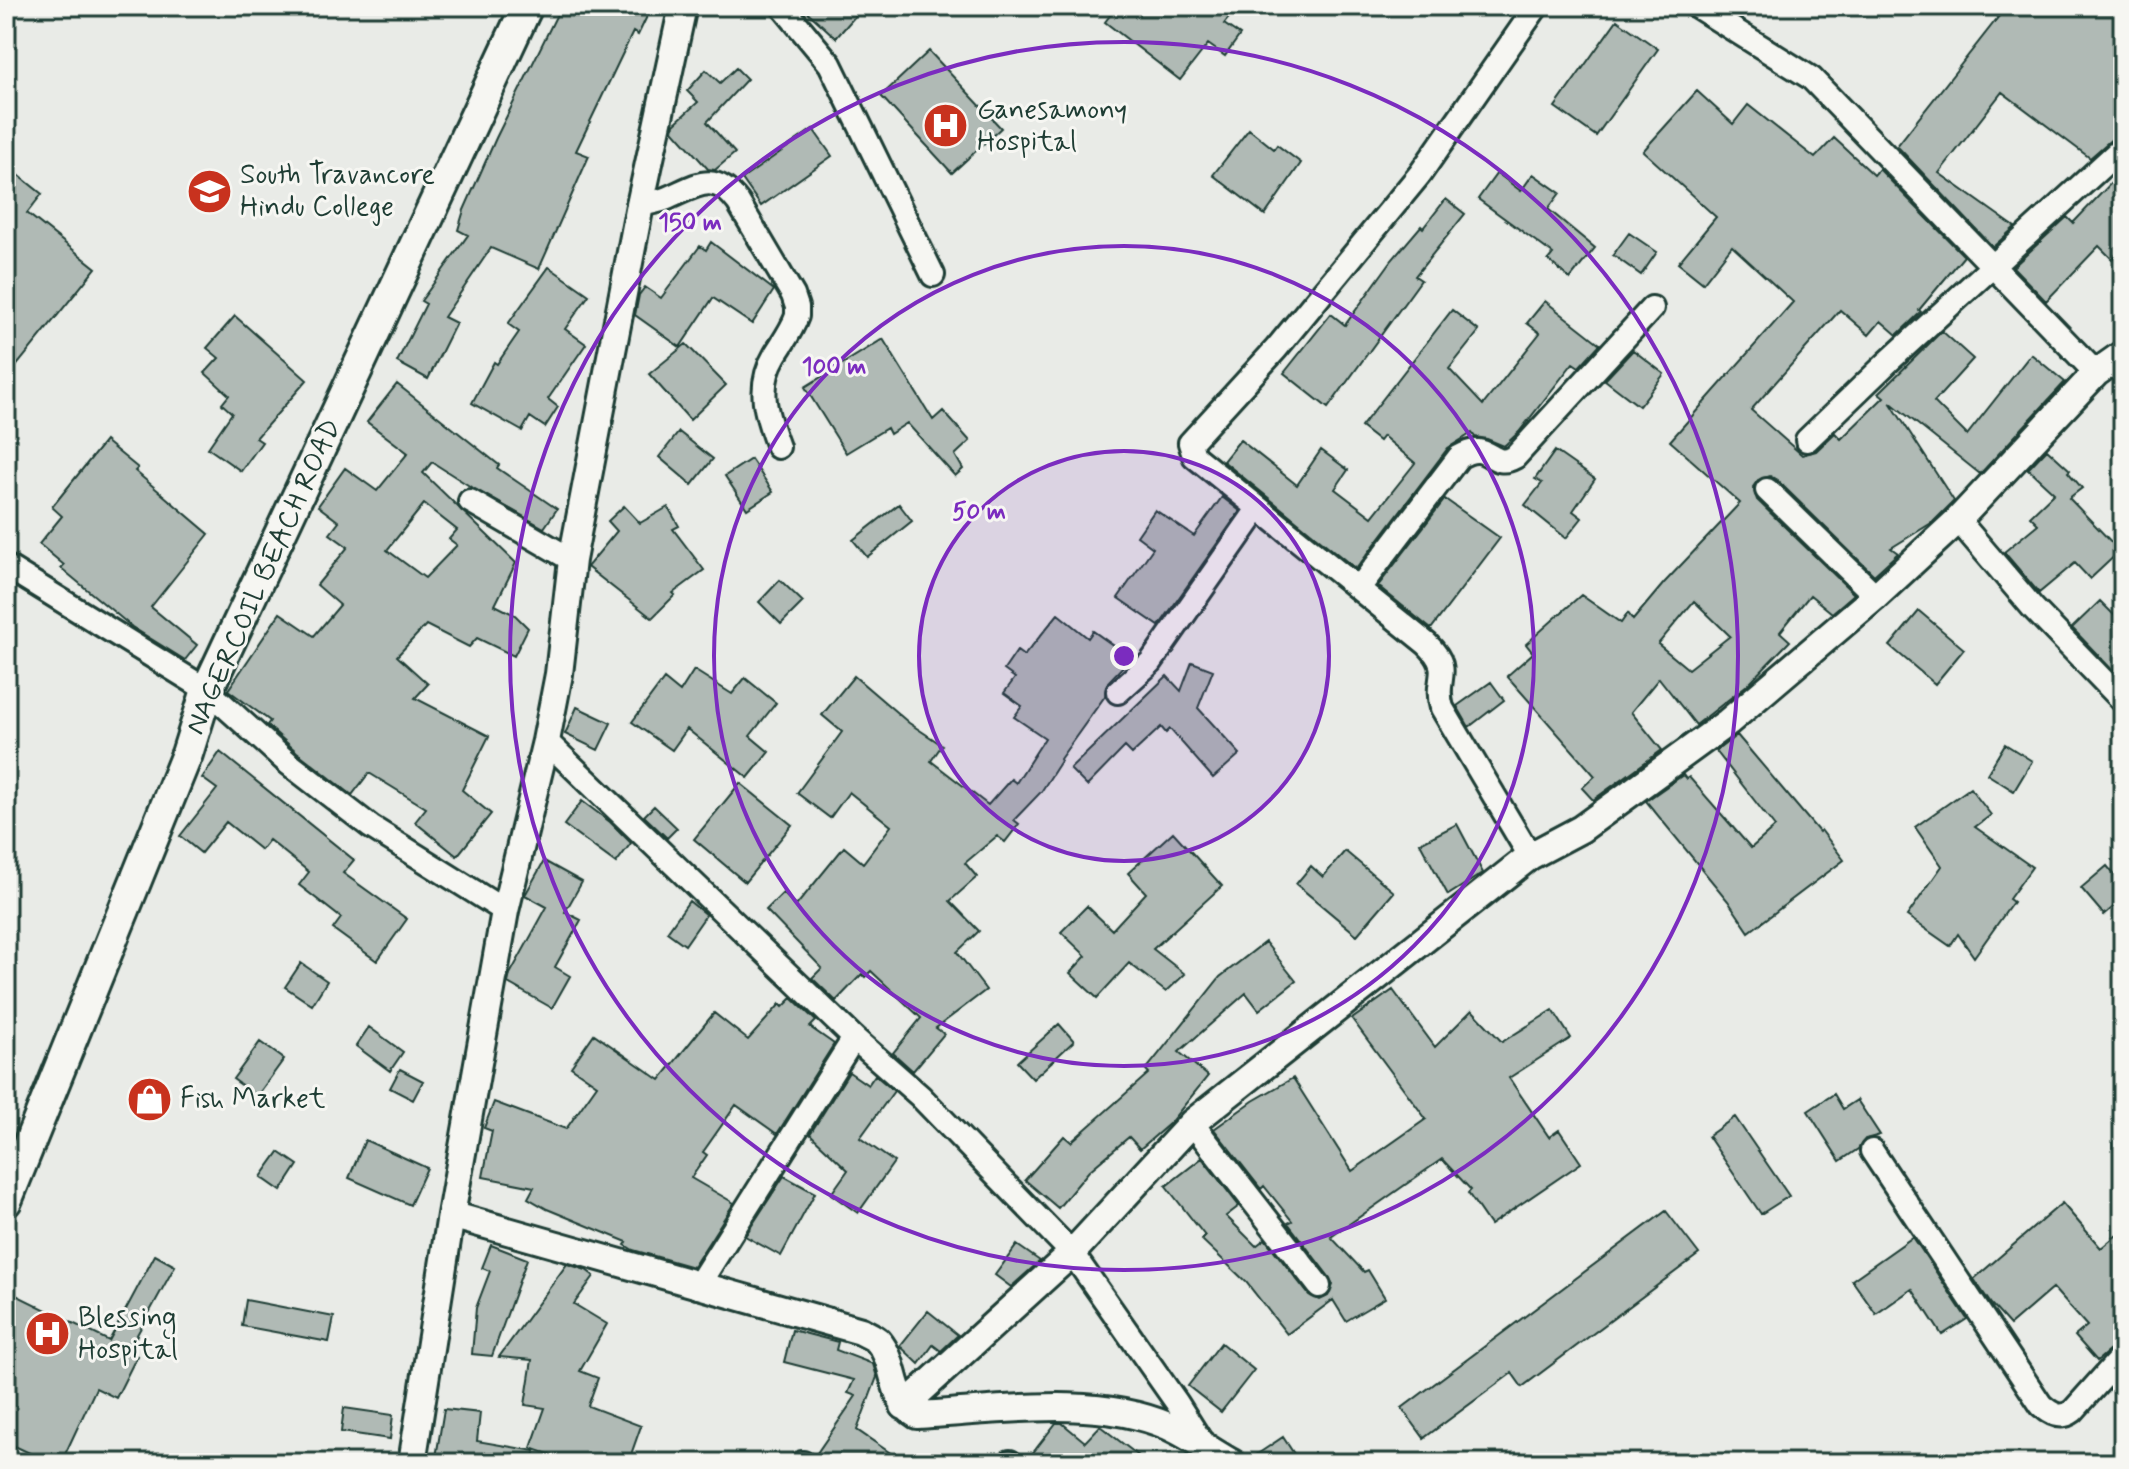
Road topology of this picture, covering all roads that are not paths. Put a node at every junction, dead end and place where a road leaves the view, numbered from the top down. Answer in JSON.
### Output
{"nodes":[{"id":1,"x":527,"y":6,"type":"edge"},
{"id":2,"x":683,"y":6,"type":"edge"},
{"id":3,"x":782,"y":6,"type":"edge"},
{"id":4,"x":1537,"y":6,"type":"edge"},
{"id":5,"x":1696,"y":6,"type":"edge"},
{"id":6,"x":2123,"y":147,"type":"edge"},
{"id":7,"x":640,"y":205,"type":"junction"},
{"id":8,"x":1992,"y":268,"type":"junction"},
{"id":9,"x":933,"y":275,"type":"dead end"},
{"id":10,"x":1652,"y":308,"type":"dead end"},
{"id":11,"x":2123,"y":354,"type":"edge"},
{"id":12,"x":2096,"y":373,"type":"junction"},
{"id":13,"x":1807,"y":440,"type":"dead end"},
{"id":14,"x":778,"y":447,"type":"dead end"},
{"id":15,"x":1767,"y":490,"type":"dead end"},
{"id":16,"x":470,"y":501,"type":"dead end"},
{"id":17,"x":1258,"y":509,"type":"junction"},
{"id":18,"x":1958,"y":520,"type":"junction"},
{"id":19,"x":572,"y":560,"type":"junction"},
{"id":20,"x":6,"y":566,"type":"edge"},
{"id":21,"x":1359,"y":588,"type":"junction"},
{"id":22,"x":1876,"y":596,"type":"junction"},
{"id":23,"x":207,"y":690,"type":"junction"},
{"id":24,"x":1118,"y":692,"type":"dead end"},
{"id":25,"x":2123,"y":701,"type":"edge"},
{"id":26,"x":546,"y":741,"type":"junction"},
{"id":27,"x":1530,"y":856,"type":"junction"},
{"id":28,"x":505,"y":911,"type":"junction"},
{"id":29,"x":854,"y":1038,"type":"junction"},
{"id":30,"x":1192,"y":1123,"type":"junction"},
{"id":31,"x":1872,"y":1151,"type":"dead end"},
{"id":32,"x":6,"y":1201,"type":"edge"},
{"id":33,"x":451,"y":1215,"type":"junction"},
{"id":34,"x":1072,"y":1253,"type":"junction"},
{"id":35,"x":1319,"y":1286,"type":"dead end"},
{"id":36,"x":697,"y":1287,"type":"junction"},
{"id":37,"x":2123,"y":1355,"type":"edge"},
{"id":38,"x":904,"y":1406,"type":"junction"},
{"id":39,"x":1205,"y":1447,"type":"junction"},
{"id":40,"x":412,"y":1463,"type":"edge"},
{"id":41,"x":1232,"y":1463,"type":"edge"}],
"edges":[{"from":1,"to":23,"type":"main road","name":"NAGERCOIL BEACH ROAD"},
{"from":2,"to":7,"type":"street"},
{"from":3,"to":9,"type":"street"},
{"from":4,"to":17,"type":"street"},
{"from":5,"to":8,"type":"street"},
{"from":6,"to":8,"type":"street"},
{"from":7,"to":14,"type":"street"},
{"from":7,"to":19,"type":"street"},
{"from":8,"to":12,"type":"street"},
{"from":8,"to":13,"type":"street"},
{"from":10,"to":21,"type":"street"},
{"from":11,"to":12,"type":"street"},
{"from":12,"to":18,"type":"street"},
{"from":15,"to":22,"type":"street"},
{"from":16,"to":19,"type":"street"},
{"from":17,"to":21,"type":"street"},
{"from":17,"to":24,"type":"street"},
{"from":18,"to":22,"type":"street"},
{"from":18,"to":25,"type":"street"},
{"from":19,"to":26,"type":"street"},
{"from":20,"to":23,"type":"street"},
{"from":21,"to":27,"type":"street"},
{"from":22,"to":27,"type":"street"},
{"from":23,"to":28,"type":"street"},
{"from":23,"to":32,"type":"main road","name":"NAGERCOIL BEACH ROAD"},
{"from":26,"to":28,"type":"street"},
{"from":26,"to":29,"type":"street"},
{"from":27,"to":30,"type":"street"},
{"from":28,"to":33,"type":"street"},
{"from":29,"to":34,"type":"street"},
{"from":29,"to":36,"type":"street"},
{"from":30,"to":34,"type":"street"},
{"from":30,"to":35,"type":"street"},
{"from":31,"to":37,"type":"street"},
{"from":33,"to":36,"type":"street"},
{"from":33,"to":40,"type":"street"},
{"from":34,"to":38,"type":"street"},
{"from":34,"to":39,"type":"street"},
{"from":36,"to":38,"type":"street"},
{"from":38,"to":39,"type":"street"},
{"from":39,"to":41,"type":"street"}]}
